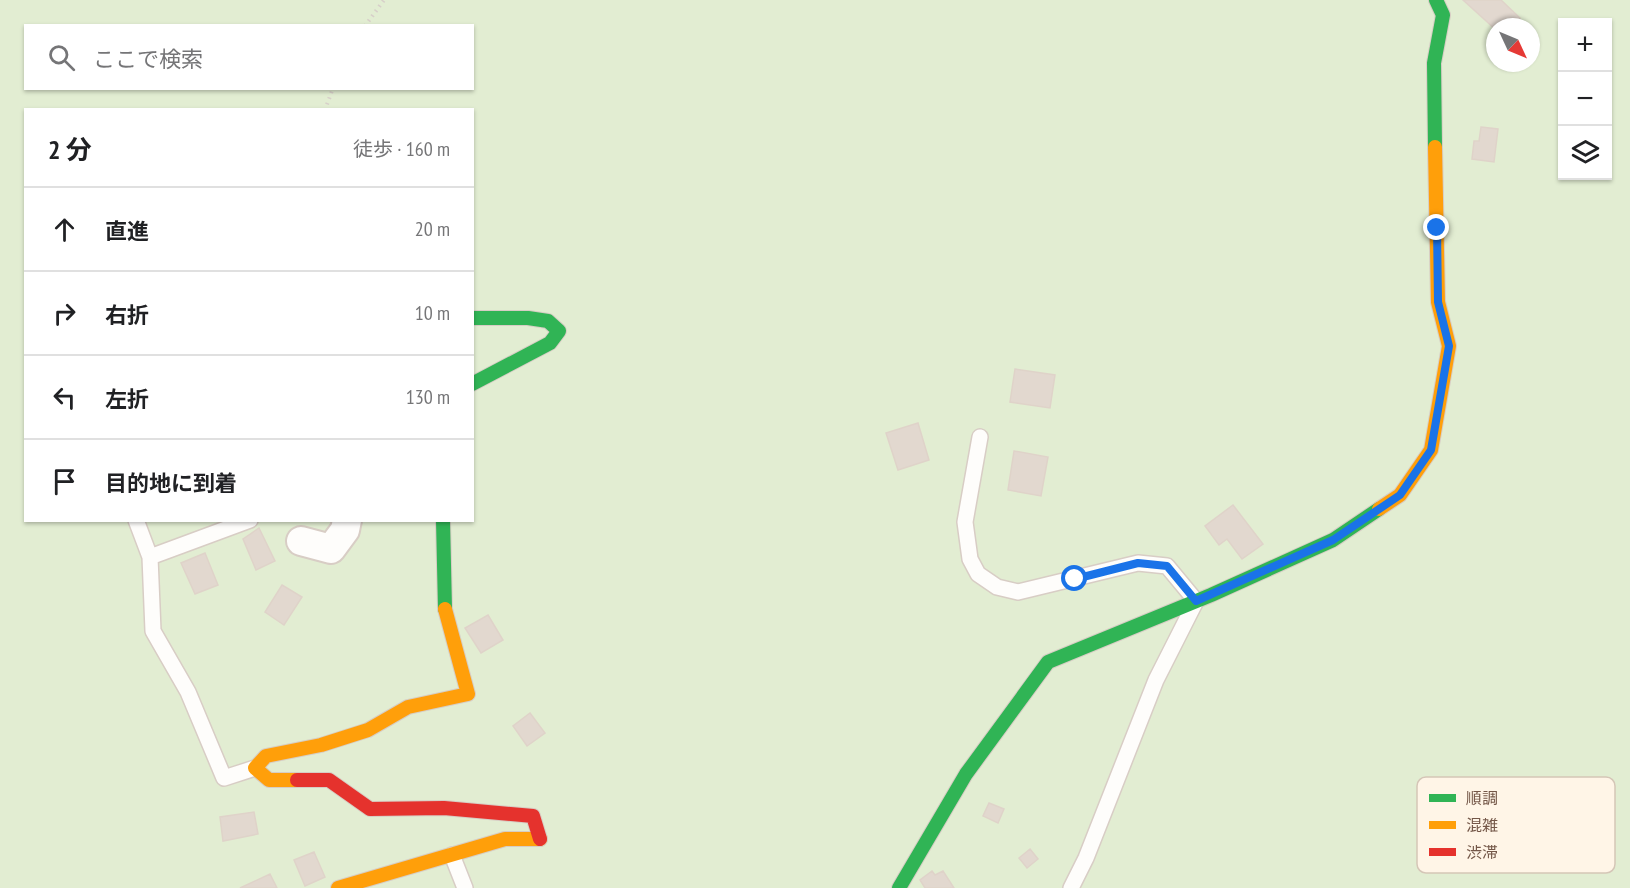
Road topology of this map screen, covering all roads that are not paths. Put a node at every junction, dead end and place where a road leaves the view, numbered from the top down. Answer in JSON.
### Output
{"nodes":[{"id":1,"x":1436,"y":0,"type":"edge"},
{"id":2,"x":474,"y":318,"type":"edge"},
{"id":3,"x":474,"y":383,"type":"edge"},
{"id":4,"x":980,"y":437,"type":"dead end"},
{"id":5,"x":137,"y":522,"type":"edge"},
{"id":6,"x":245,"y":522,"type":"edge"},
{"id":7,"x":347,"y":522,"type":"edge"},
{"id":8,"x":444,"y":522,"type":"edge"},
{"id":9,"x":301,"y":541,"type":"dead end"},
{"id":10,"x":150,"y":557,"type":"junction"},
{"id":11,"x":1196,"y":601,"type":"junction"},
{"id":12,"x":255,"y":768,"type":"junction"},
{"id":13,"x":452,"y":855,"type":"junction"},
{"id":14,"x":338,"y":888,"type":"edge"},
{"id":15,"x":465,"y":888,"type":"edge"},
{"id":16,"x":899,"y":888,"type":"edge"},
{"id":17,"x":1071,"y":888,"type":"edge"}],
"edges":[{"from":1,"to":11,"type":"street"},
{"from":2,"to":3,"type":"street"},
{"from":4,"to":11,"type":"lane"},
{"from":5,"to":10,"type":"lane"},
{"from":6,"to":10,"type":"lane"},
{"from":7,"to":9,"type":"street"},
{"from":8,"to":12,"type":"street"},
{"from":10,"to":12,"type":"lane"},
{"from":11,"to":16,"type":"street"},
{"from":11,"to":17,"type":"lane"},
{"from":12,"to":13,"type":"street"},
{"from":13,"to":14,"type":"street"},
{"from":13,"to":15,"type":"lane"}]}
